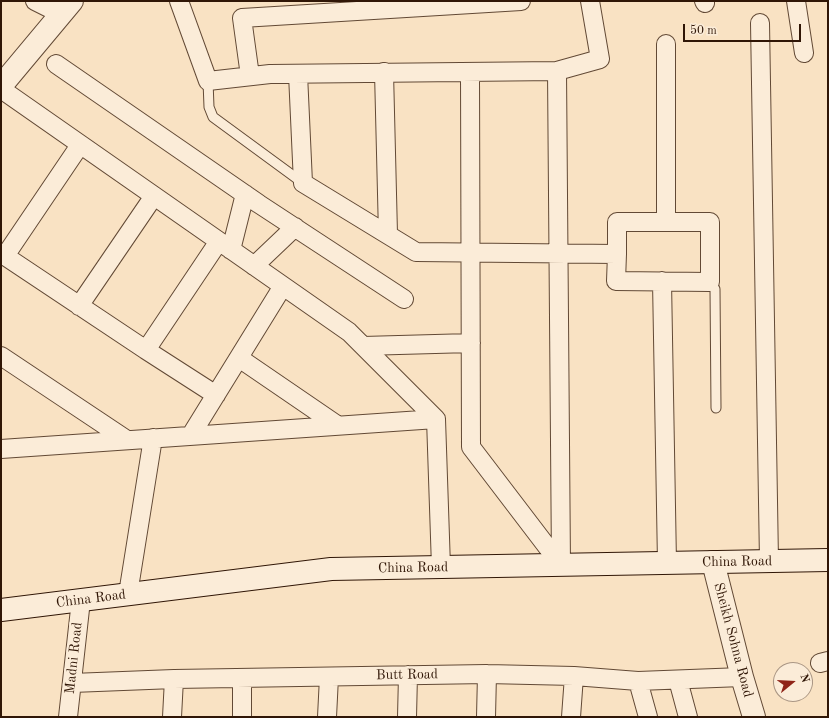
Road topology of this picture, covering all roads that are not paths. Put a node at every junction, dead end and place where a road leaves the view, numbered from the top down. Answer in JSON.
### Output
{"nodes":[{"id":1,"x":35,"y":1,"type":"edge"},
{"id":2,"x":180,"y":1,"type":"edge"},
{"id":3,"x":521,"y":1,"type":"edge"},
{"id":4,"x":590,"y":1,"type":"edge"},
{"id":5,"x":796,"y":1,"type":"edge"},
{"id":6,"x":502,"y":2,"type":"edge"},
{"id":7,"x":419,"y":4,"type":"edge"},
{"id":8,"x":333,"y":7,"type":"edge"},
{"id":9,"x":66,"y":8,"type":"edge"},
{"id":10,"x":760,"y":22,"type":"dead end"},
{"id":11,"x":666,"y":44,"type":"dead end"},
{"id":12,"x":804,"y":53,"type":"dead end"},
{"id":13,"x":56,"y":64,"type":"dead end"},
{"id":14,"x":557,"y":71,"type":"junction"},
{"id":15,"x":384,"y":72,"type":"junction"},
{"id":16,"x":470,"y":73,"type":"junction"},
{"id":17,"x":298,"y":74,"type":"junction"},
{"id":18,"x":250,"y":76,"type":"junction"},
{"id":19,"x":208,"y":81,"type":"junction"},
{"id":20,"x":1,"y":86,"type":"edge"},
{"id":21,"x":1,"y":89,"type":"edge"},
{"id":22,"x":80,"y":144,"type":"junction"},
{"id":23,"x":303,"y":183,"type":"junction"},
{"id":24,"x":244,"y":194,"type":"junction"},
{"id":25,"x":154,"y":196,"type":"junction"},
{"id":26,"x":666,"y":222,"type":"junction"},
{"id":27,"x":295,"y":227,"type":"junction"},
{"id":28,"x":388,"y":234,"type":"junction"},
{"id":29,"x":225,"y":246,"type":"junction"},
{"id":30,"x":471,"y":252,"type":"junction"},
{"id":31,"x":558,"y":254,"type":"junction"},
{"id":32,"x":617,"y":254,"type":"junction"},
{"id":33,"x":3,"y":258,"type":"edge"},
{"id":34,"x":254,"y":266,"type":"junction"},
{"id":35,"x":662,"y":281,"type":"junction"},
{"id":36,"x":710,"y":282,"type":"junction"},
{"id":37,"x":283,"y":286,"type":"junction"},
{"id":38,"x":404,"y":299,"type":"dead end"},
{"id":39,"x":78,"y":306,"type":"junction"},
{"id":40,"x":471,"y":343,"type":"junction"},
{"id":41,"x":363,"y":346,"type":"junction"},
{"id":42,"x":146,"y":350,"type":"junction"},
{"id":43,"x":1,"y":356,"type":"edge"},
{"id":44,"x":239,"y":358,"type":"junction"},
{"id":45,"x":216,"y":395,"type":"junction"},
{"id":46,"x":716,"y":408,"type":"dead end"},
{"id":47,"x":436,"y":419,"type":"junction"},
{"id":48,"x":337,"y":425,"type":"junction"},
{"id":49,"x":191,"y":435,"type":"junction"},
{"id":50,"x":153,"y":438,"type":"junction"},
{"id":51,"x":127,"y":440,"type":"junction"},
{"id":52,"x":1,"y":449,"type":"edge"},
{"id":53,"x":828,"y":560,"type":"edge"},
{"id":54,"x":769,"y":561,"type":"junction"},
{"id":55,"x":713,"y":562,"type":"junction"},
{"id":56,"x":667,"y":563,"type":"junction"},
{"id":57,"x":561,"y":565,"type":"junction"},
{"id":58,"x":441,"y":567,"type":"junction"},
{"id":59,"x":128,"y":594,"type":"junction"},
{"id":60,"x":80,"y":600,"type":"junction"},
{"id":61,"x":1,"y":610,"type":"edge"},
{"id":62,"x":487,"y":674,"type":"junction"},
{"id":63,"x":408,"y":675,"type":"junction"},
{"id":64,"x":574,"y":676,"type":"junction"},
{"id":65,"x":329,"y":677,"type":"junction"},
{"id":66,"x":742,"y":677,"type":"junction"},
{"id":67,"x":242,"y":678,"type":"junction"},
{"id":68,"x":174,"y":679,"type":"junction"},
{"id":69,"x":678,"y":680,"type":"junction"},
{"id":70,"x":638,"y":681,"type":"junction"},
{"id":71,"x":72,"y":683,"type":"junction"},
{"id":72,"x":68,"y":717,"type":"edge"},
{"id":73,"x":172,"y":717,"type":"edge"},
{"id":74,"x":242,"y":717,"type":"edge"},
{"id":75,"x":327,"y":717,"type":"edge"},
{"id":76,"x":407,"y":717,"type":"edge"},
{"id":77,"x":486,"y":717,"type":"edge"},
{"id":78,"x":571,"y":717,"type":"edge"},
{"id":79,"x":648,"y":717,"type":"edge"},
{"id":80,"x":688,"y":717,"type":"edge"},
{"id":81,"x":754,"y":717,"type":"edge"}],
"edges":[{"from":1,"to":9,"type":"street"},
{"from":2,"to":19,"type":"street"},
{"from":3,"to":6,"type":"street"},
{"from":4,"to":14,"type":"street"},
{"from":5,"to":12,"type":"street"},
{"from":6,"to":7,"type":"street"},
{"from":7,"to":8,"type":"street"},
{"from":8,"to":18,"type":"street"},
{"from":9,"to":20,"type":"main road"},
{"from":10,"to":54,"type":"street"},
{"from":11,"to":26,"type":"street"},
{"from":13,"to":24,"type":"street"},
{"from":14,"to":16,"type":"street"},
{"from":14,"to":31,"type":"street"},
{"from":15,"to":16,"type":"street"},
{"from":15,"to":17,"type":"street"},
{"from":15,"to":28,"type":"street"},
{"from":16,"to":30,"type":"street"},
{"from":17,"to":18,"type":"street"},
{"from":17,"to":23,"type":"street"},
{"from":18,"to":19,"type":"street"},
{"from":19,"to":23,"type":"lane"},
{"from":21,"to":22,"type":"street"},
{"from":22,"to":25,"type":"street"},
{"from":22,"to":33,"type":"street"},
{"from":23,"to":28,"type":"street"},
{"from":24,"to":27,"type":"street"},
{"from":24,"to":29,"type":"street"},
{"from":25,"to":29,"type":"street"},
{"from":25,"to":39,"type":"street"},
{"from":26,"to":32,"type":"street"},
{"from":26,"to":36,"type":"street"},
{"from":27,"to":34,"type":"street"},
{"from":27,"to":38,"type":"street"},
{"from":28,"to":30,"type":"street"},
{"from":29,"to":34,"type":"street"},
{"from":29,"to":42,"type":"street"},
{"from":30,"to":31,"type":"street"},
{"from":30,"to":40,"type":"street"},
{"from":31,"to":32,"type":"street"},
{"from":31,"to":57,"type":"street"},
{"from":32,"to":35,"type":"street"},
{"from":33,"to":39,"type":"street"},
{"from":34,"to":37,"type":"street"},
{"from":35,"to":36,"type":"street"},
{"from":35,"to":56,"type":"street"},
{"from":36,"to":46,"type":"lane"},
{"from":37,"to":41,"type":"street"},
{"from":37,"to":44,"type":"street"},
{"from":39,"to":42,"type":"street"},
{"from":40,"to":41,"type":"street"},
{"from":40,"to":57,"type":"street"},
{"from":41,"to":47,"type":"street"},
{"from":42,"to":45,"type":"street"},
{"from":43,"to":51,"type":"street"},
{"from":44,"to":45,"type":"street"},
{"from":44,"to":48,"type":"street"},
{"from":45,"to":49,"type":"street"},
{"from":47,"to":48,"type":"street"},
{"from":47,"to":58,"type":"street"},
{"from":48,"to":49,"type":"street"},
{"from":49,"to":50,"type":"street"},
{"from":50,"to":51,"type":"street"},
{"from":50,"to":59,"type":"street"},
{"from":51,"to":52,"type":"street"},
{"from":53,"to":54,"type":"main road","name":"China Road"},
{"from":54,"to":55,"type":"main road","name":"China Road"},
{"from":55,"to":56,"type":"main road","name":"China Road"},
{"from":55,"to":66,"type":"main road","name":"Sheikh Sohna Road"},
{"from":56,"to":57,"type":"main road","name":"China Road"},
{"from":57,"to":58,"type":"main road","name":"China Road"},
{"from":58,"to":59,"type":"main road","name":"China Road"},
{"from":59,"to":60,"type":"main road","name":"China Road"},
{"from":60,"to":61,"type":"main road","name":"China Road"},
{"from":60,"to":71,"type":"street","name":"Madni Road"},
{"from":62,"to":63,"type":"street","name":"Butt Road"},
{"from":62,"to":64,"type":"street","name":"Butt Road"},
{"from":62,"to":77,"type":"street"},
{"from":63,"to":65,"type":"street","name":"Butt Road"},
{"from":63,"to":76,"type":"street"},
{"from":64,"to":70,"type":"street","name":"Butt Road"},
{"from":64,"to":78,"type":"street"},
{"from":65,"to":67,"type":"street","name":"Butt Road"},
{"from":65,"to":75,"type":"street"},
{"from":66,"to":69,"type":"street","name":"Butt Road"},
{"from":66,"to":81,"type":"main road","name":"Sheikh Sohna Road"},
{"from":67,"to":68,"type":"street","name":"Butt Road"},
{"from":67,"to":74,"type":"street"},
{"from":68,"to":71,"type":"street","name":"Butt Road"},
{"from":68,"to":73,"type":"street"},
{"from":69,"to":70,"type":"street","name":"Butt Road"},
{"from":69,"to":80,"type":"street"},
{"from":70,"to":79,"type":"street"},
{"from":71,"to":72,"type":"street","name":"Madni Road"}]}
